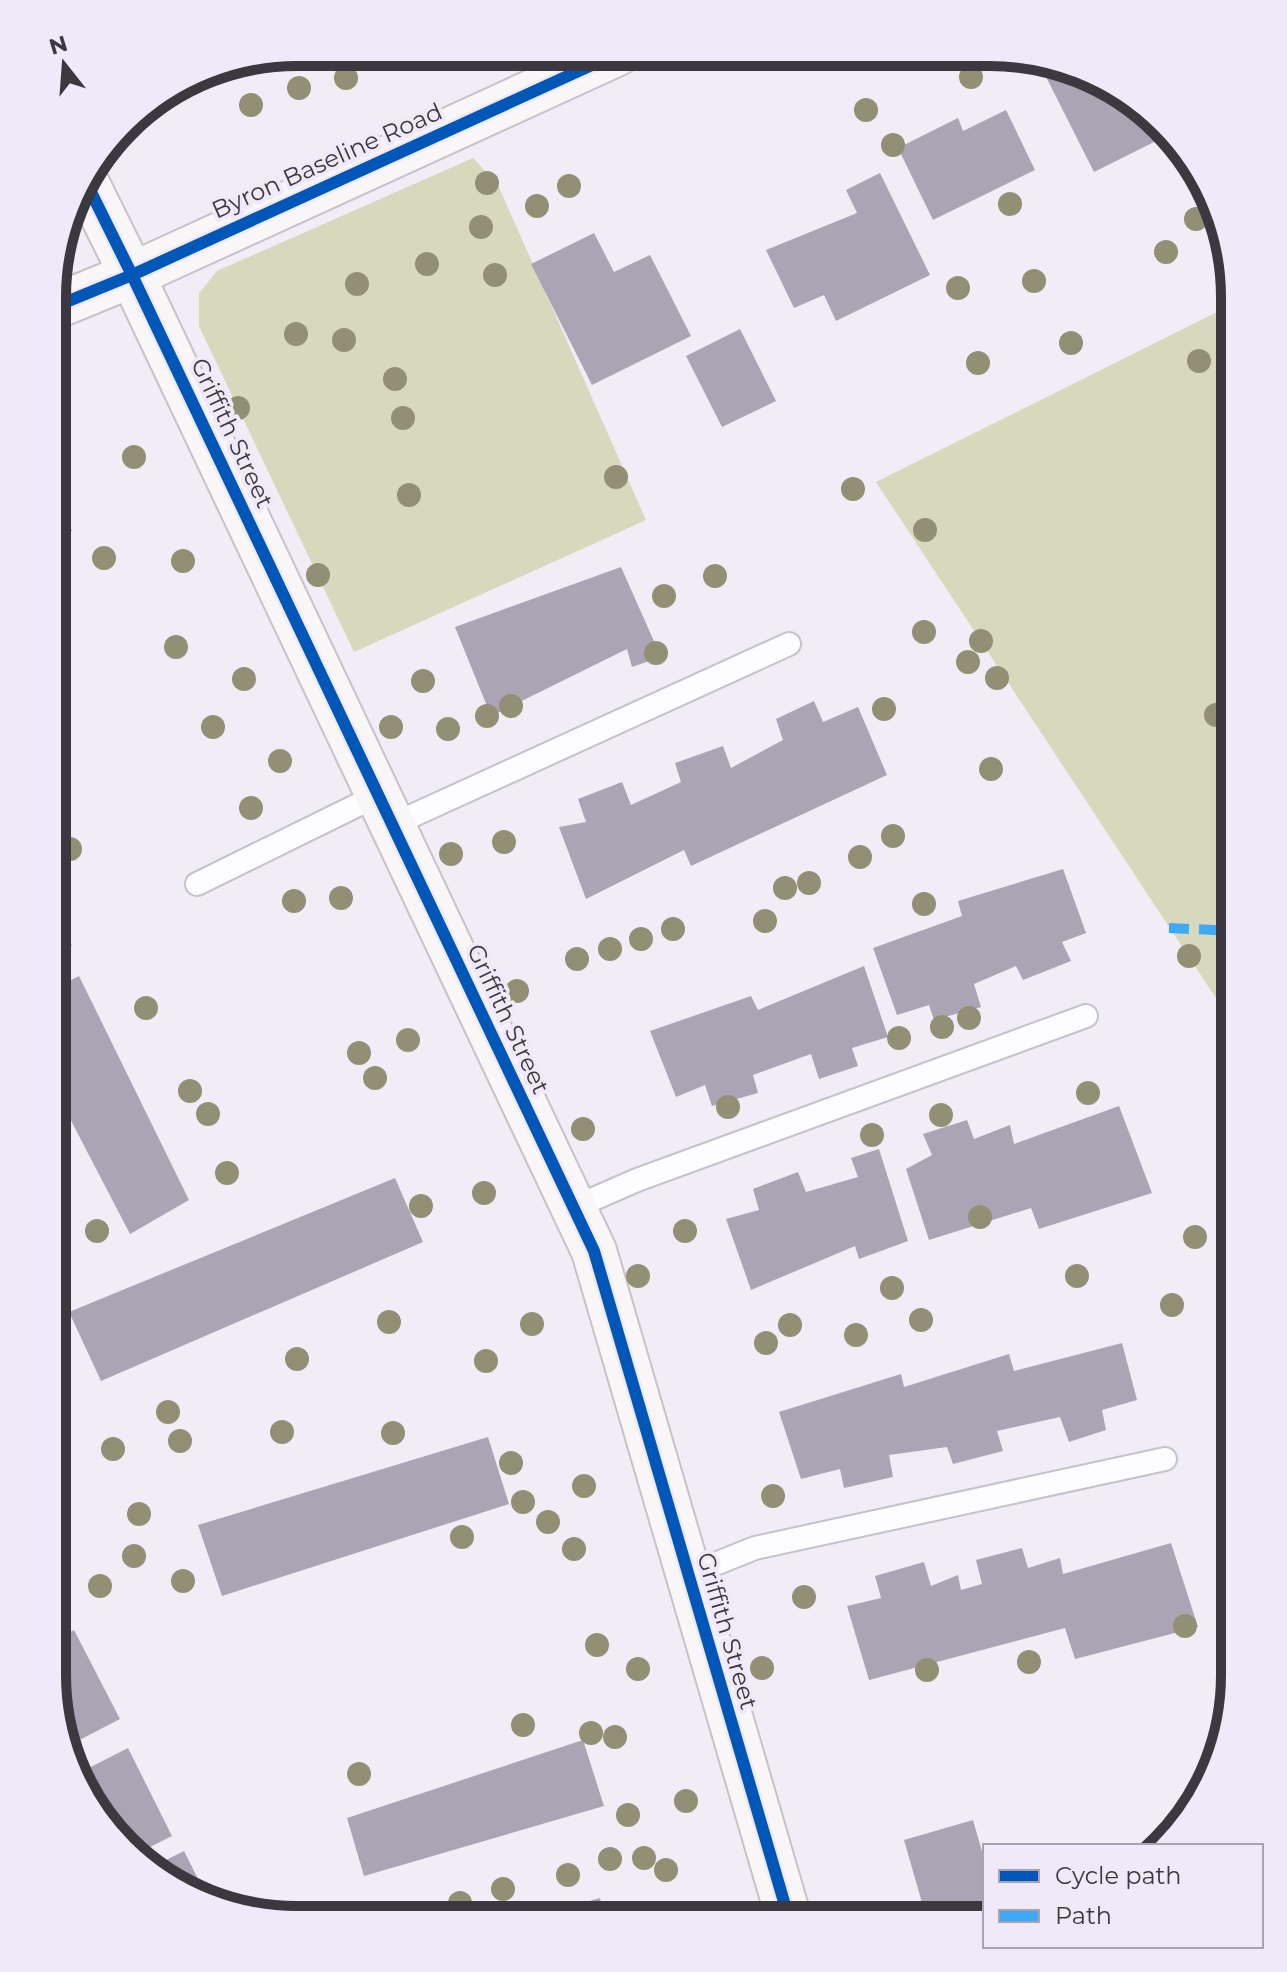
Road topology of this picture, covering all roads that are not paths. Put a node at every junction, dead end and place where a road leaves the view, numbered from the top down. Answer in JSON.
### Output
{"nodes":[{"id":1,"x":590,"y":66,"type":"edge"},
{"id":2,"x":91,"y":193,"type":"edge"},
{"id":3,"x":132,"y":275,"type":"junction"},
{"id":4,"x":66,"y":302,"type":"edge"},
{"id":5,"x":789,"y":644,"type":"dead end"},
{"id":6,"x":385,"y":810,"type":"junction"},
{"id":7,"x":197,"y":884,"type":"dead end"},
{"id":8,"x":1086,"y":1016,"type":"dead end"},
{"id":9,"x":573,"y":1208,"type":"junction"},
{"id":10,"x":1165,"y":1459,"type":"dead end"},
{"id":11,"x":688,"y":1575,"type":"junction"},
{"id":12,"x":785,"y":1906,"type":"edge"}],
"edges":[{"from":1,"to":3,"type":"street","name":"Byron Baseline Road"},
{"from":2,"to":3,"type":"street","name":"Griffith Street"},
{"from":3,"to":4,"type":"street","name":"Byron Baseline Road"},
{"from":3,"to":6,"type":"street","name":"Griffith Street"},
{"from":5,"to":6,"type":"lane"},
{"from":6,"to":7,"type":"lane"},
{"from":6,"to":9,"type":"street","name":"Griffith Street"},
{"from":8,"to":9,"type":"lane"},
{"from":9,"to":11,"type":"street","name":"Griffith Street"},
{"from":10,"to":11,"type":"lane"},
{"from":11,"to":12,"type":"street","name":"Griffith Street"}]}
